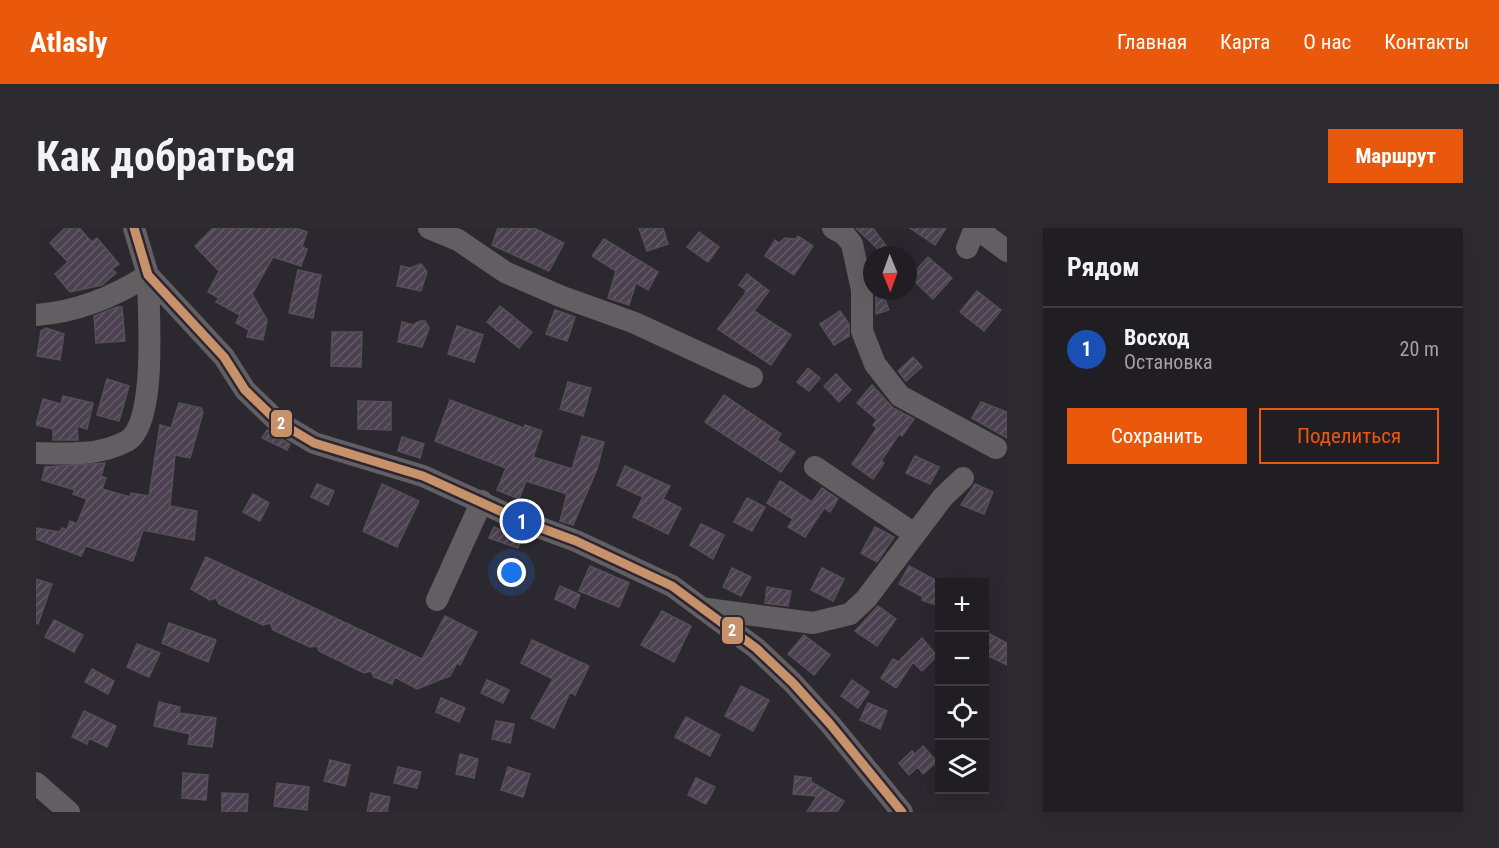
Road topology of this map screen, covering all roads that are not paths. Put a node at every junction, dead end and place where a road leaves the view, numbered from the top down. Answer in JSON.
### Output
{"nodes":[{"id":1,"x":134,"y":228,"type":"edge"},
{"id":2,"x":429,"y":228,"type":"edge"},
{"id":3,"x":833,"y":228,"type":"edge"},
{"id":4,"x":973,"y":234,"type":"edge"},
{"id":5,"x":1007,"y":251,"type":"edge"},
{"id":6,"x":148,"y":275,"type":"junction"},
{"id":7,"x":36,"y":304,"type":"edge"},
{"id":8,"x":62,"y":313,"type":"junction"},
{"id":9,"x":36,"y":315,"type":"edge"},
{"id":10,"x":752,"y":377,"type":"dead end"},
{"id":11,"x":996,"y":448,"type":"dead end"},
{"id":12,"x":36,"y":453,"type":"edge"},
{"id":13,"x":815,"y":467,"type":"dead end"},
{"id":14,"x":963,"y":478,"type":"dead end"},
{"id":15,"x":482,"y":501,"type":"junction"},
{"id":16,"x":913,"y":534,"type":"junction"},
{"id":17,"x":437,"y":600,"type":"dead end"},
{"id":18,"x":706,"y":609,"type":"junction"},
{"id":19,"x":36,"y":783,"type":"edge"},
{"id":20,"x":69,"y":812,"type":"edge"},
{"id":21,"x":902,"y":812,"type":"edge"}],
"edges":[{"from":1,"to":6,"type":"street"},
{"from":2,"to":10,"type":"street"},
{"from":3,"to":11,"type":"street"},
{"from":4,"to":5,"type":"street"},
{"from":6,"to":8,"type":"street"},
{"from":6,"to":12,"type":"street"},
{"from":6,"to":15,"type":"street"},
{"from":7,"to":8,"type":"street"},
{"from":8,"to":9,"type":"street"},
{"from":13,"to":16,"type":"street"},
{"from":14,"to":16,"type":"street"},
{"from":15,"to":17,"type":"street"},
{"from":15,"to":18,"type":"street"},
{"from":16,"to":18,"type":"street"},
{"from":18,"to":21,"type":"street"},
{"from":19,"to":20,"type":"street"}]}
